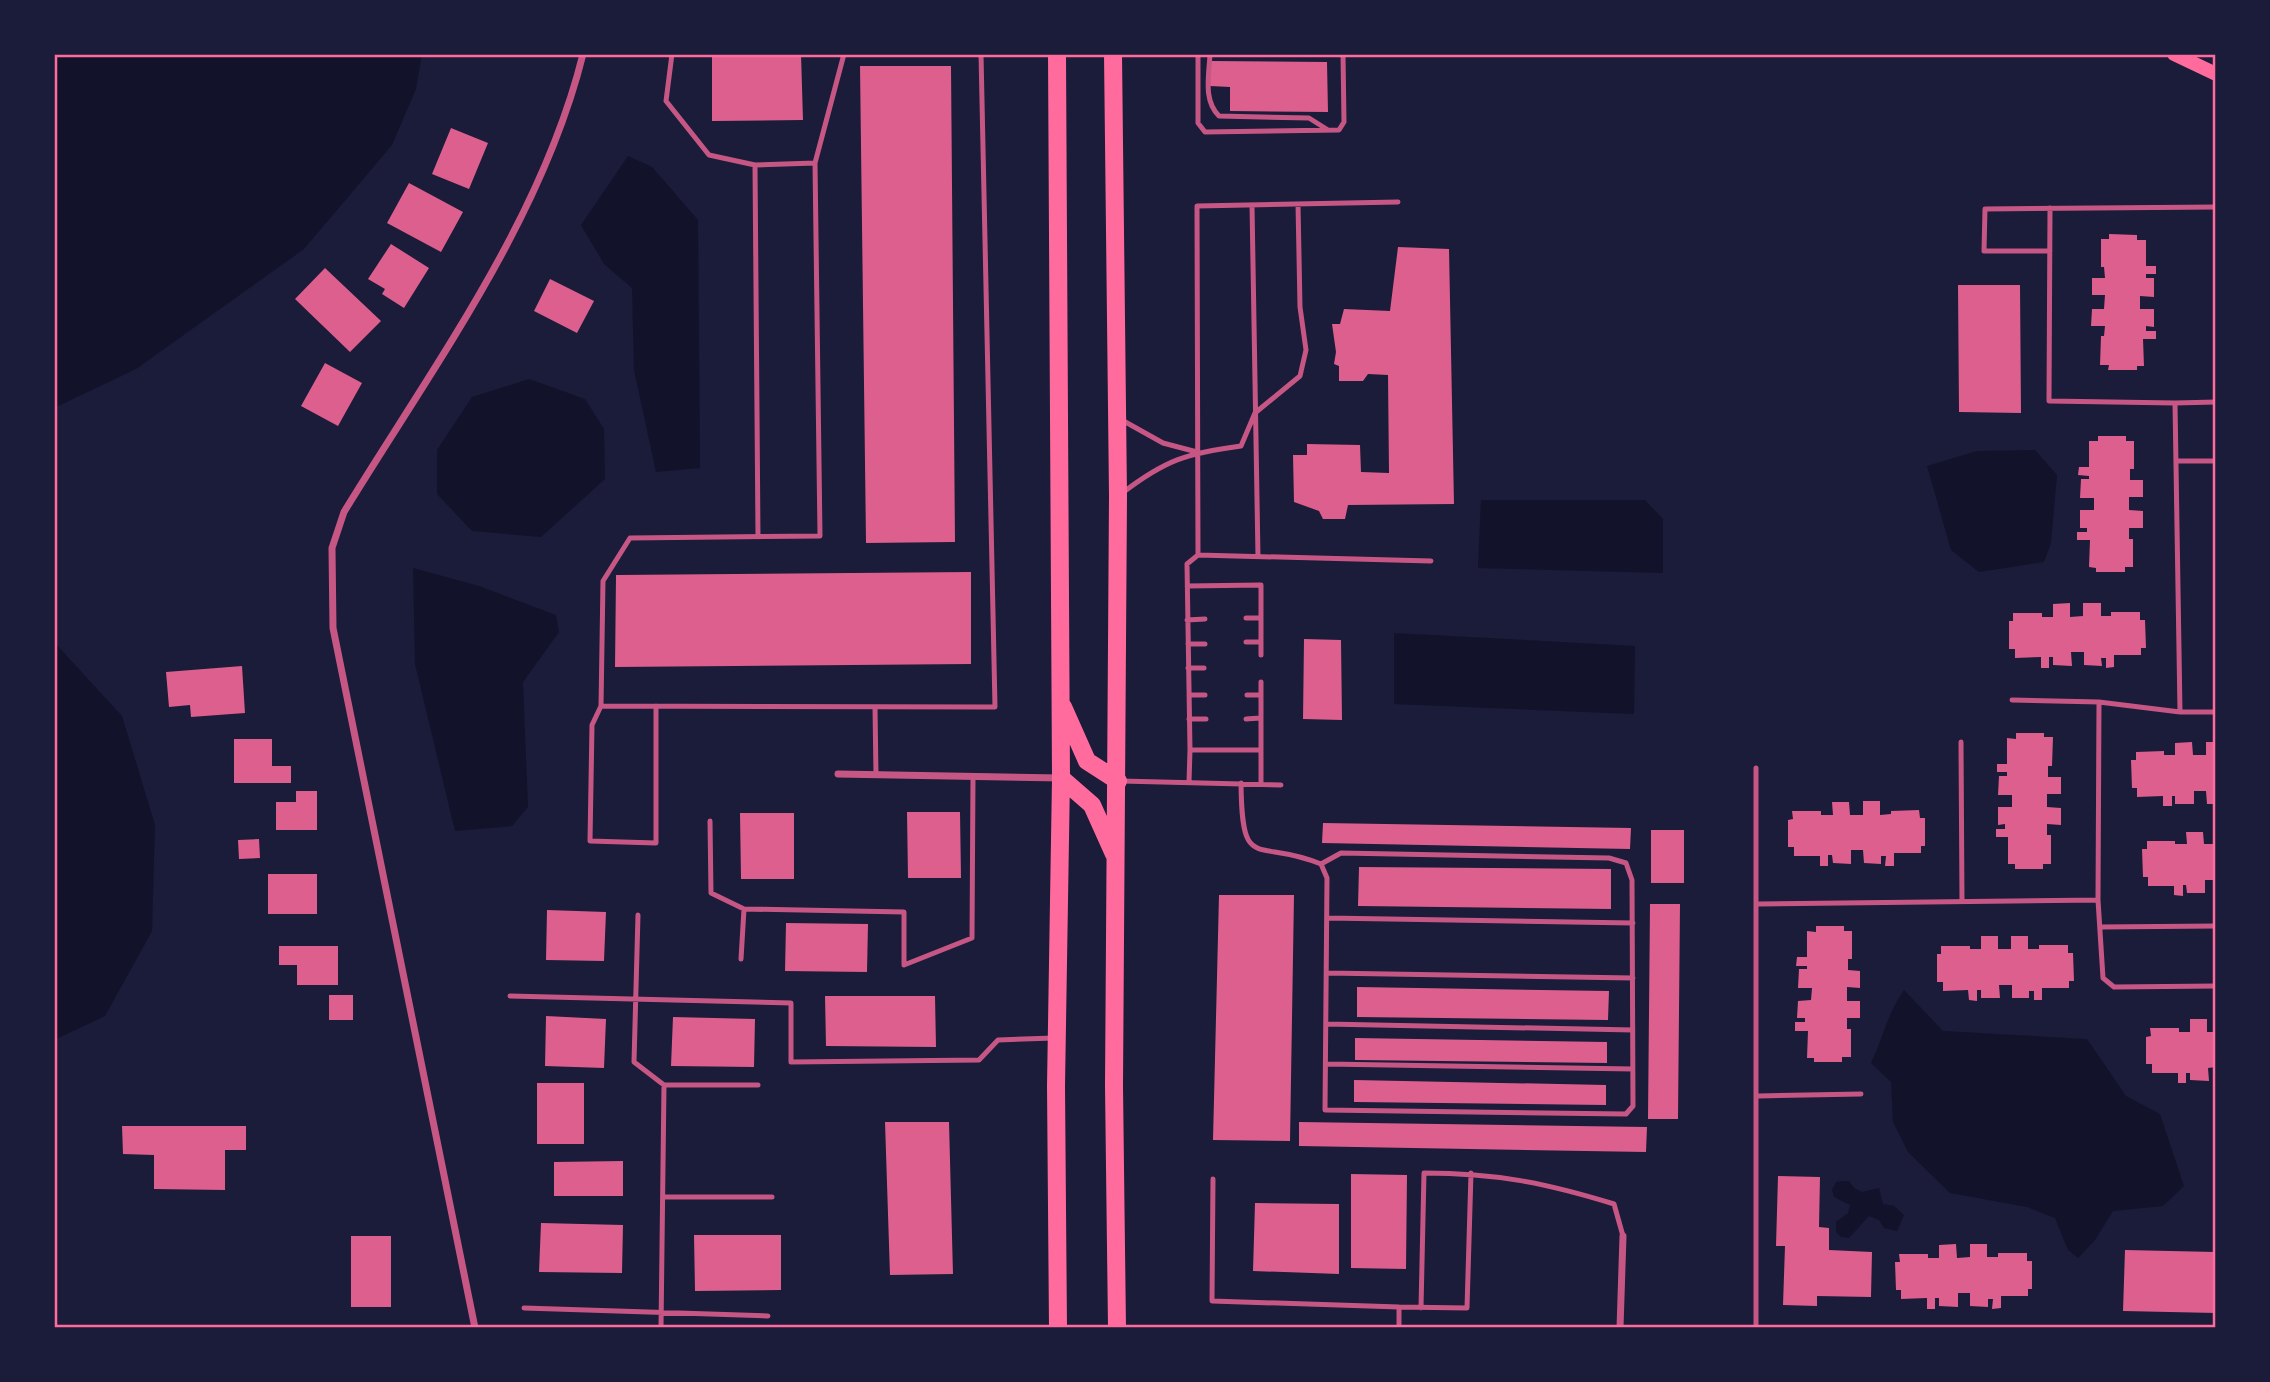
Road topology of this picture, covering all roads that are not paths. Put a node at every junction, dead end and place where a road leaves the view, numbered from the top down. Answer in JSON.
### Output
{"nodes":[{"id":1,"x":583,"y":54,"type":"edge"},
{"id":2,"x":672,"y":54,"type":"edge"},
{"id":3,"x":844,"y":54,"type":"edge"},
{"id":4,"x":981,"y":54,"type":"edge"},
{"id":5,"x":1057,"y":54,"type":"edge"},
{"id":6,"x":1113,"y":54,"type":"edge"},
{"id":7,"x":1198,"y":54,"type":"edge"},
{"id":8,"x":1210,"y":54,"type":"edge"},
{"id":9,"x":1343,"y":54,"type":"edge"},
{"id":10,"x":2174,"y":54,"type":"edge"},
{"id":11,"x":2216,"y":74,"type":"edge"},
{"id":12,"x":1328,"y":130,"type":"junction"},
{"id":13,"x":816,"y":163,"type":"junction"},
{"id":14,"x":755,"y":165,"type":"junction"},
{"id":15,"x":1398,"y":202,"type":"dead end"},
{"id":16,"x":1298,"y":204,"type":"junction"},
{"id":17,"x":1252,"y":205,"type":"junction"},
{"id":18,"x":2216,"y":207,"type":"edge"},
{"id":19,"x":2050,"y":208,"type":"junction"},
{"id":20,"x":2050,"y":251,"type":"junction"},
{"id":21,"x":2216,"y":402,"type":"edge"},
{"id":22,"x":2175,"y":403,"type":"junction"},
{"id":23,"x":1255,"y":413,"type":"junction"},
{"id":24,"x":1118,"y":418,"type":"junction"},
{"id":25,"x":1197,"y":452,"type":"junction"},
{"id":26,"x":2176,"y":461,"type":"junction"},
{"id":27,"x":2216,"y":461,"type":"edge"},
{"id":28,"x":1118,"y":496,"type":"junction"},
{"id":29,"x":758,"y":537,"type":"junction"},
{"id":30,"x":1198,"y":555,"type":"junction"},
{"id":31,"x":1258,"y":556,"type":"junction"},
{"id":32,"x":1432,"y":561,"type":"dead end"},
{"id":33,"x":1187,"y":586,"type":"junction"},
{"id":34,"x":1246,"y":618,"type":"dead end"},
{"id":35,"x":1261,"y":618,"type":"junction"},
{"id":36,"x":1205,"y":619,"type":"dead end"},
{"id":37,"x":1187,"y":620,"type":"junction"},
{"id":38,"x":1246,"y":642,"type":"dead end"},
{"id":39,"x":1260,"y":642,"type":"junction"},
{"id":40,"x":1205,"y":644,"type":"dead end"},
{"id":41,"x":1188,"y":645,"type":"junction"},
{"id":42,"x":1261,"y":655,"type":"dead end"},
{"id":43,"x":1188,"y":668,"type":"junction"},
{"id":44,"x":1204,"y":668,"type":"dead end"},
{"id":45,"x":1261,"y":682,"type":"dead end"},
{"id":46,"x":1189,"y":695,"type":"junction"},
{"id":47,"x":1205,"y":695,"type":"dead end"},
{"id":48,"x":1247,"y":695,"type":"dead end"},
{"id":49,"x":1260,"y":695,"type":"junction"},
{"id":50,"x":1060,"y":701,"type":"junction"},
{"id":51,"x":2012,"y":701,"type":"dead end"},
{"id":52,"x":2099,"y":702,"type":"junction"},
{"id":53,"x":601,"y":706,"type":"junction"},
{"id":54,"x":656,"y":706,"type":"junction"},
{"id":55,"x":875,"y":707,"type":"junction"},
{"id":56,"x":2180,"y":712,"type":"junction"},
{"id":57,"x":2216,"y":712,"type":"edge"},
{"id":58,"x":1189,"y":719,"type":"junction"},
{"id":59,"x":1206,"y":719,"type":"dead end"},
{"id":60,"x":1246,"y":719,"type":"dead end"},
{"id":61,"x":1260,"y":719,"type":"junction"},
{"id":62,"x":1961,"y":742,"type":"dead end"},
{"id":63,"x":1190,"y":750,"type":"junction"},
{"id":64,"x":1261,"y":750,"type":"junction"},
{"id":65,"x":1756,"y":768,"type":"dead end"},
{"id":66,"x":838,"y":774,"type":"dead end"},
{"id":67,"x":876,"y":775,"type":"junction"},
{"id":68,"x":973,"y":776,"type":"junction"},
{"id":69,"x":1061,"y":778,"type":"junction"},
{"id":70,"x":1118,"y":781,"type":"junction"},
{"id":71,"x":1189,"y":782,"type":"junction"},
{"id":72,"x":1241,"y":783,"type":"junction"},
{"id":73,"x":1261,"y":784,"type":"junction"},
{"id":74,"x":1281,"y":785,"type":"dead end"},
{"id":75,"x":710,"y":821,"type":"dead end"},
{"id":76,"x":1117,"y":860,"type":"junction"},
{"id":77,"x":1321,"y":864,"type":"junction"},
{"id":78,"x":2098,"y":901,"type":"junction"},
{"id":79,"x":1962,"y":902,"type":"junction"},
{"id":80,"x":1759,"y":904,"type":"junction"},
{"id":81,"x":744,"y":909,"type":"junction"},
{"id":82,"x":638,"y":915,"type":"dead end"},
{"id":83,"x":1327,"y":918,"type":"junction"},
{"id":84,"x":1633,"y":923,"type":"junction"},
{"id":85,"x":2216,"y":926,"type":"edge"},
{"id":86,"x":2100,"y":927,"type":"junction"},
{"id":87,"x":741,"y":959,"type":"dead end"},
{"id":88,"x":1326,"y":973,"type":"junction"},
{"id":89,"x":1633,"y":978,"type":"junction"},
{"id":90,"x":2216,"y":986,"type":"edge"},
{"id":91,"x":510,"y":996,"type":"dead end"},
{"id":92,"x":636,"y":999,"type":"junction"},
{"id":93,"x":1326,"y":1024,"type":"junction"},
{"id":94,"x":1633,"y":1030,"type":"junction"},
{"id":95,"x":1057,"y":1038,"type":"junction"},
{"id":96,"x":1326,"y":1064,"type":"junction"},
{"id":97,"x":1633,"y":1069,"type":"junction"},
{"id":98,"x":664,"y":1084,"type":"junction"},
{"id":99,"x":758,"y":1085,"type":"dead end"},
{"id":100,"x":1861,"y":1094,"type":"dead end"},
{"id":101,"x":1758,"y":1096,"type":"junction"},
{"id":102,"x":1471,"y":1173,"type":"junction"},
{"id":103,"x":1213,"y":1179,"type":"dead end"},
{"id":104,"x":663,"y":1197,"type":"junction"},
{"id":105,"x":772,"y":1197,"type":"dead end"},
{"id":106,"x":1623,"y":1236,"type":"joint"},
{"id":107,"x":1057,"y":1293,"type":"junction"},
{"id":108,"x":1399,"y":1307,"type":"junction"},
{"id":109,"x":524,"y":1308,"type":"dead end"},
{"id":110,"x":1421,"y":1308,"type":"junction"},
{"id":111,"x":661,"y":1313,"type":"junction"},
{"id":112,"x":768,"y":1317,"type":"dead end"},
{"id":113,"x":475,"y":1328,"type":"edge"},
{"id":114,"x":661,"y":1328,"type":"edge"},
{"id":115,"x":1058,"y":1328,"type":"edge"},
{"id":116,"x":1071,"y":1328,"type":"edge"},
{"id":117,"x":1117,"y":1328,"type":"edge"},
{"id":118,"x":1399,"y":1328,"type":"edge"},
{"id":119,"x":1620,"y":1328,"type":"edge"},
{"id":120,"x":1756,"y":1328,"type":"edge"}],
"edges":[{"from":1,"to":113,"type":"street"},
{"from":2,"to":14,"type":"lane"},
{"from":3,"to":13,"type":"lane"},
{"from":4,"to":55,"type":"lane"},
{"from":5,"to":50,"type":"main road"},
{"from":6,"to":24,"type":"main road"},
{"from":7,"to":12,"type":"lane"},
{"from":8,"to":12,"type":"lane"},
{"from":9,"to":12,"type":"lane"},
{"from":10,"to":11,"type":"main road"},
{"from":13,"to":14,"type":"lane"},
{"from":13,"to":29,"type":"lane"},
{"from":14,"to":29,"type":"lane"},
{"from":15,"to":16,"type":"lane"},
{"from":16,"to":17,"type":"lane"},
{"from":16,"to":23,"type":"lane"},
{"from":17,"to":23,"type":"lane"},
{"from":17,"to":25,"type":"lane"},
{"from":18,"to":19,"type":"lane"},
{"from":19,"to":20,"type":"lane"},
{"from":19,"to":20,"type":"lane"},
{"from":20,"to":22,"type":"lane"},
{"from":21,"to":22,"type":"lane"},
{"from":22,"to":26,"type":"lane"},
{"from":23,"to":25,"type":"lane"},
{"from":23,"to":31,"type":"lane"},
{"from":24,"to":25,"type":"lane"},
{"from":24,"to":28,"type":"main road"},
{"from":25,"to":28,"type":"lane"},
{"from":25,"to":30,"type":"lane"},
{"from":26,"to":27,"type":"lane"},
{"from":26,"to":56,"type":"lane"},
{"from":28,"to":70,"type":"main road"},
{"from":29,"to":53,"type":"lane"},
{"from":30,"to":31,"type":"lane"},
{"from":30,"to":33,"type":"lane"},
{"from":31,"to":32,"type":"lane"},
{"from":33,"to":35,"type":"lane"},
{"from":33,"to":37,"type":"lane"},
{"from":34,"to":35,"type":"lane"},
{"from":35,"to":39,"type":"lane"},
{"from":36,"to":37,"type":"lane"},
{"from":37,"to":41,"type":"lane"},
{"from":38,"to":39,"type":"lane"},
{"from":39,"to":42,"type":"lane"},
{"from":40,"to":41,"type":"lane"},
{"from":41,"to":43,"type":"lane"},
{"from":43,"to":44,"type":"lane"},
{"from":43,"to":46,"type":"lane"},
{"from":45,"to":49,"type":"lane"},
{"from":46,"to":47,"type":"lane"},
{"from":46,"to":58,"type":"lane"},
{"from":48,"to":49,"type":"lane"},
{"from":49,"to":61,"type":"lane"},
{"from":50,"to":69,"type":"main road"},
{"from":50,"to":70,"type":"main road"},
{"from":51,"to":52,"type":"lane"},
{"from":52,"to":56,"type":"lane"},
{"from":52,"to":78,"type":"lane"},
{"from":53,"to":54,"type":"lane"},
{"from":53,"to":54,"type":"lane"},
{"from":54,"to":55,"type":"lane"},
{"from":55,"to":67,"type":"lane"},
{"from":56,"to":57,"type":"lane"},
{"from":58,"to":59,"type":"lane"},
{"from":58,"to":63,"type":"lane"},
{"from":60,"to":61,"type":"lane"},
{"from":61,"to":64,"type":"lane"},
{"from":62,"to":79,"type":"lane"},
{"from":63,"to":64,"type":"lane"},
{"from":63,"to":71,"type":"lane"},
{"from":64,"to":73,"type":"lane"},
{"from":65,"to":80,"type":"lane"},
{"from":66,"to":67,"type":"street"},
{"from":67,"to":68,"type":"street"},
{"from":68,"to":69,"type":"street"},
{"from":68,"to":81,"type":"lane"},
{"from":69,"to":76,"type":"main road"},
{"from":69,"to":95,"type":"main road"},
{"from":70,"to":71,"type":"lane"},
{"from":70,"to":76,"type":"main road"},
{"from":71,"to":72,"type":"lane"},
{"from":72,"to":73,"type":"lane"},
{"from":72,"to":77,"type":"lane"},
{"from":73,"to":74,"type":"lane"},
{"from":75,"to":81,"type":"lane"},
{"from":76,"to":117,"type":"main road"},
{"from":77,"to":83,"type":"lane"},
{"from":77,"to":84,"type":"lane"},
{"from":78,"to":79,"type":"lane"},
{"from":78,"to":86,"type":"lane"},
{"from":79,"to":80,"type":"lane"},
{"from":80,"to":101,"type":"lane"},
{"from":81,"to":87,"type":"lane"},
{"from":82,"to":92,"type":"lane"},
{"from":83,"to":84,"type":"lane"},
{"from":83,"to":88,"type":"lane"},
{"from":84,"to":89,"type":"lane"},
{"from":85,"to":86,"type":"lane"},
{"from":86,"to":90,"type":"lane"},
{"from":88,"to":89,"type":"lane"},
{"from":88,"to":93,"type":"lane"},
{"from":89,"to":94,"type":"lane"},
{"from":91,"to":92,"type":"lane"},
{"from":92,"to":95,"type":"lane"},
{"from":92,"to":98,"type":"lane"},
{"from":93,"to":94,"type":"lane"},
{"from":93,"to":96,"type":"lane"},
{"from":94,"to":97,"type":"lane"},
{"from":95,"to":107,"type":"main road"},
{"from":96,"to":97,"type":"lane"},
{"from":96,"to":97,"type":"lane"},
{"from":98,"to":99,"type":"lane"},
{"from":98,"to":104,"type":"lane"},
{"from":100,"to":101,"type":"lane"},
{"from":101,"to":120,"type":"lane"},
{"from":102,"to":106,"type":"lane"},
{"from":102,"to":110,"type":"lane"},
{"from":102,"to":110,"type":"lane"},
{"from":103,"to":108,"type":"lane"},
{"from":104,"to":105,"type":"lane"},
{"from":104,"to":111,"type":"lane"},
{"from":106,"to":119,"type":"street"},
{"from":107,"to":115,"type":"main road"},
{"from":107,"to":116,"type":"main road"},
{"from":108,"to":110,"type":"lane"},
{"from":108,"to":118,"type":"lane"},
{"from":109,"to":111,"type":"lane"},
{"from":111,"to":112,"type":"lane"},
{"from":111,"to":114,"type":"lane"}]}
